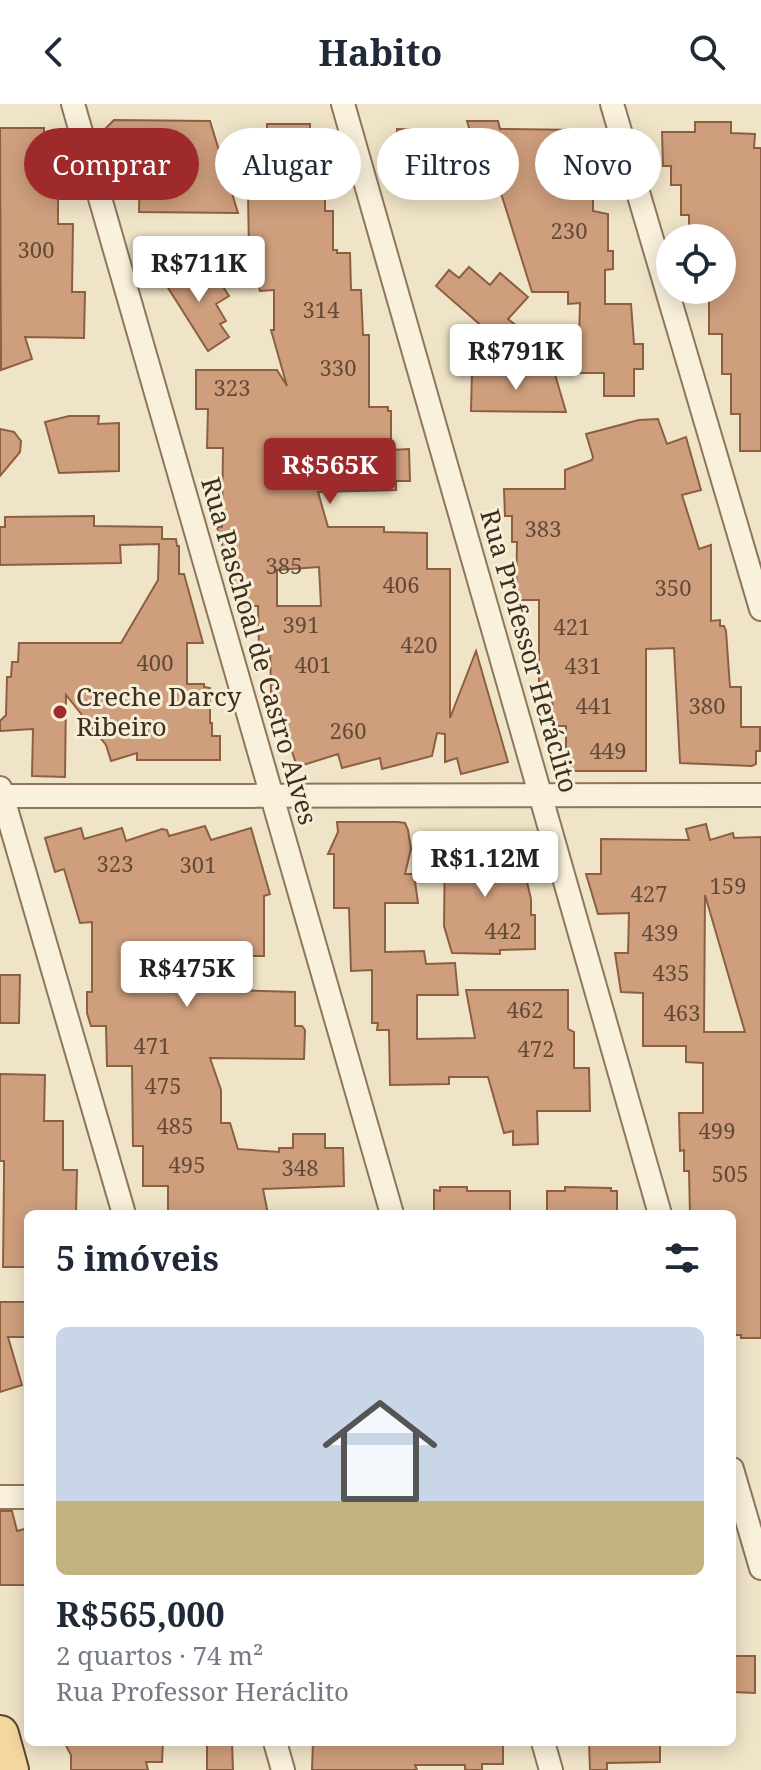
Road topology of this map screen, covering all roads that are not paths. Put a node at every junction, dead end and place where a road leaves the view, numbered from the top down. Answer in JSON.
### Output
{"nodes":[{"id":1,"x":73,"y":104,"type":"edge"},
{"id":2,"x":343,"y":104,"type":"edge"},
{"id":3,"x":612,"y":104,"type":"edge"},
{"id":4,"x":761,"y":609,"type":"edge"},
{"id":5,"x":1,"y":794,"type":"edge"},
{"id":6,"x":761,"y":795,"type":"edge"},
{"id":7,"x":541,"y":796,"type":"junction"},
{"id":8,"x":272,"y":797,"type":"junction"},
{"id":9,"x":123,"y":1210,"type":"edge"},
{"id":10,"x":391,"y":1210,"type":"edge"},
{"id":11,"x":659,"y":1210,"type":"edge"},
{"id":12,"x":736,"y":1479,"type":"edge"},
{"id":13,"x":0,"y":1497,"type":"edge"},
{"id":14,"x":24,"y":1497,"type":"edge"},
{"id":15,"x":744,"y":1498,"type":"edge"},
{"id":16,"x":761,"y":1568,"type":"edge"},
{"id":17,"x":0,"y":1734,"type":"edge"},
{"id":18,"x":276,"y":1746,"type":"edge"},
{"id":19,"x":544,"y":1746,"type":"edge"},
{"id":20,"x":10,"y":1770,"type":"edge"},
{"id":21,"x":283,"y":1770,"type":"edge"},
{"id":22,"x":551,"y":1770,"type":"edge"}],
"edges":[{"from":1,"to":8,"type":"street","name":"Rua Paschoal de Castro Alves"},
{"from":2,"to":7,"type":"street","name":"Rua Professor Heráclito"},
{"from":3,"to":4,"type":"street"},
{"from":5,"to":8,"type":"street"},
{"from":5,"to":9,"type":"street"},
{"from":6,"to":7,"type":"street"},
{"from":7,"to":8,"type":"street"},
{"from":7,"to":11,"type":"street","name":"Rua Professor Heráclito"},
{"from":8,"to":10,"type":"street","name":"Rua Paschoal de Castro Alves"},
{"from":12,"to":15,"type":"street"},
{"from":13,"to":14,"type":"street"},
{"from":15,"to":16,"type":"street"},
{"from":17,"to":20,"type":"main road"},
{"from":18,"to":21,"type":"street"},
{"from":19,"to":22,"type":"street"}]}
